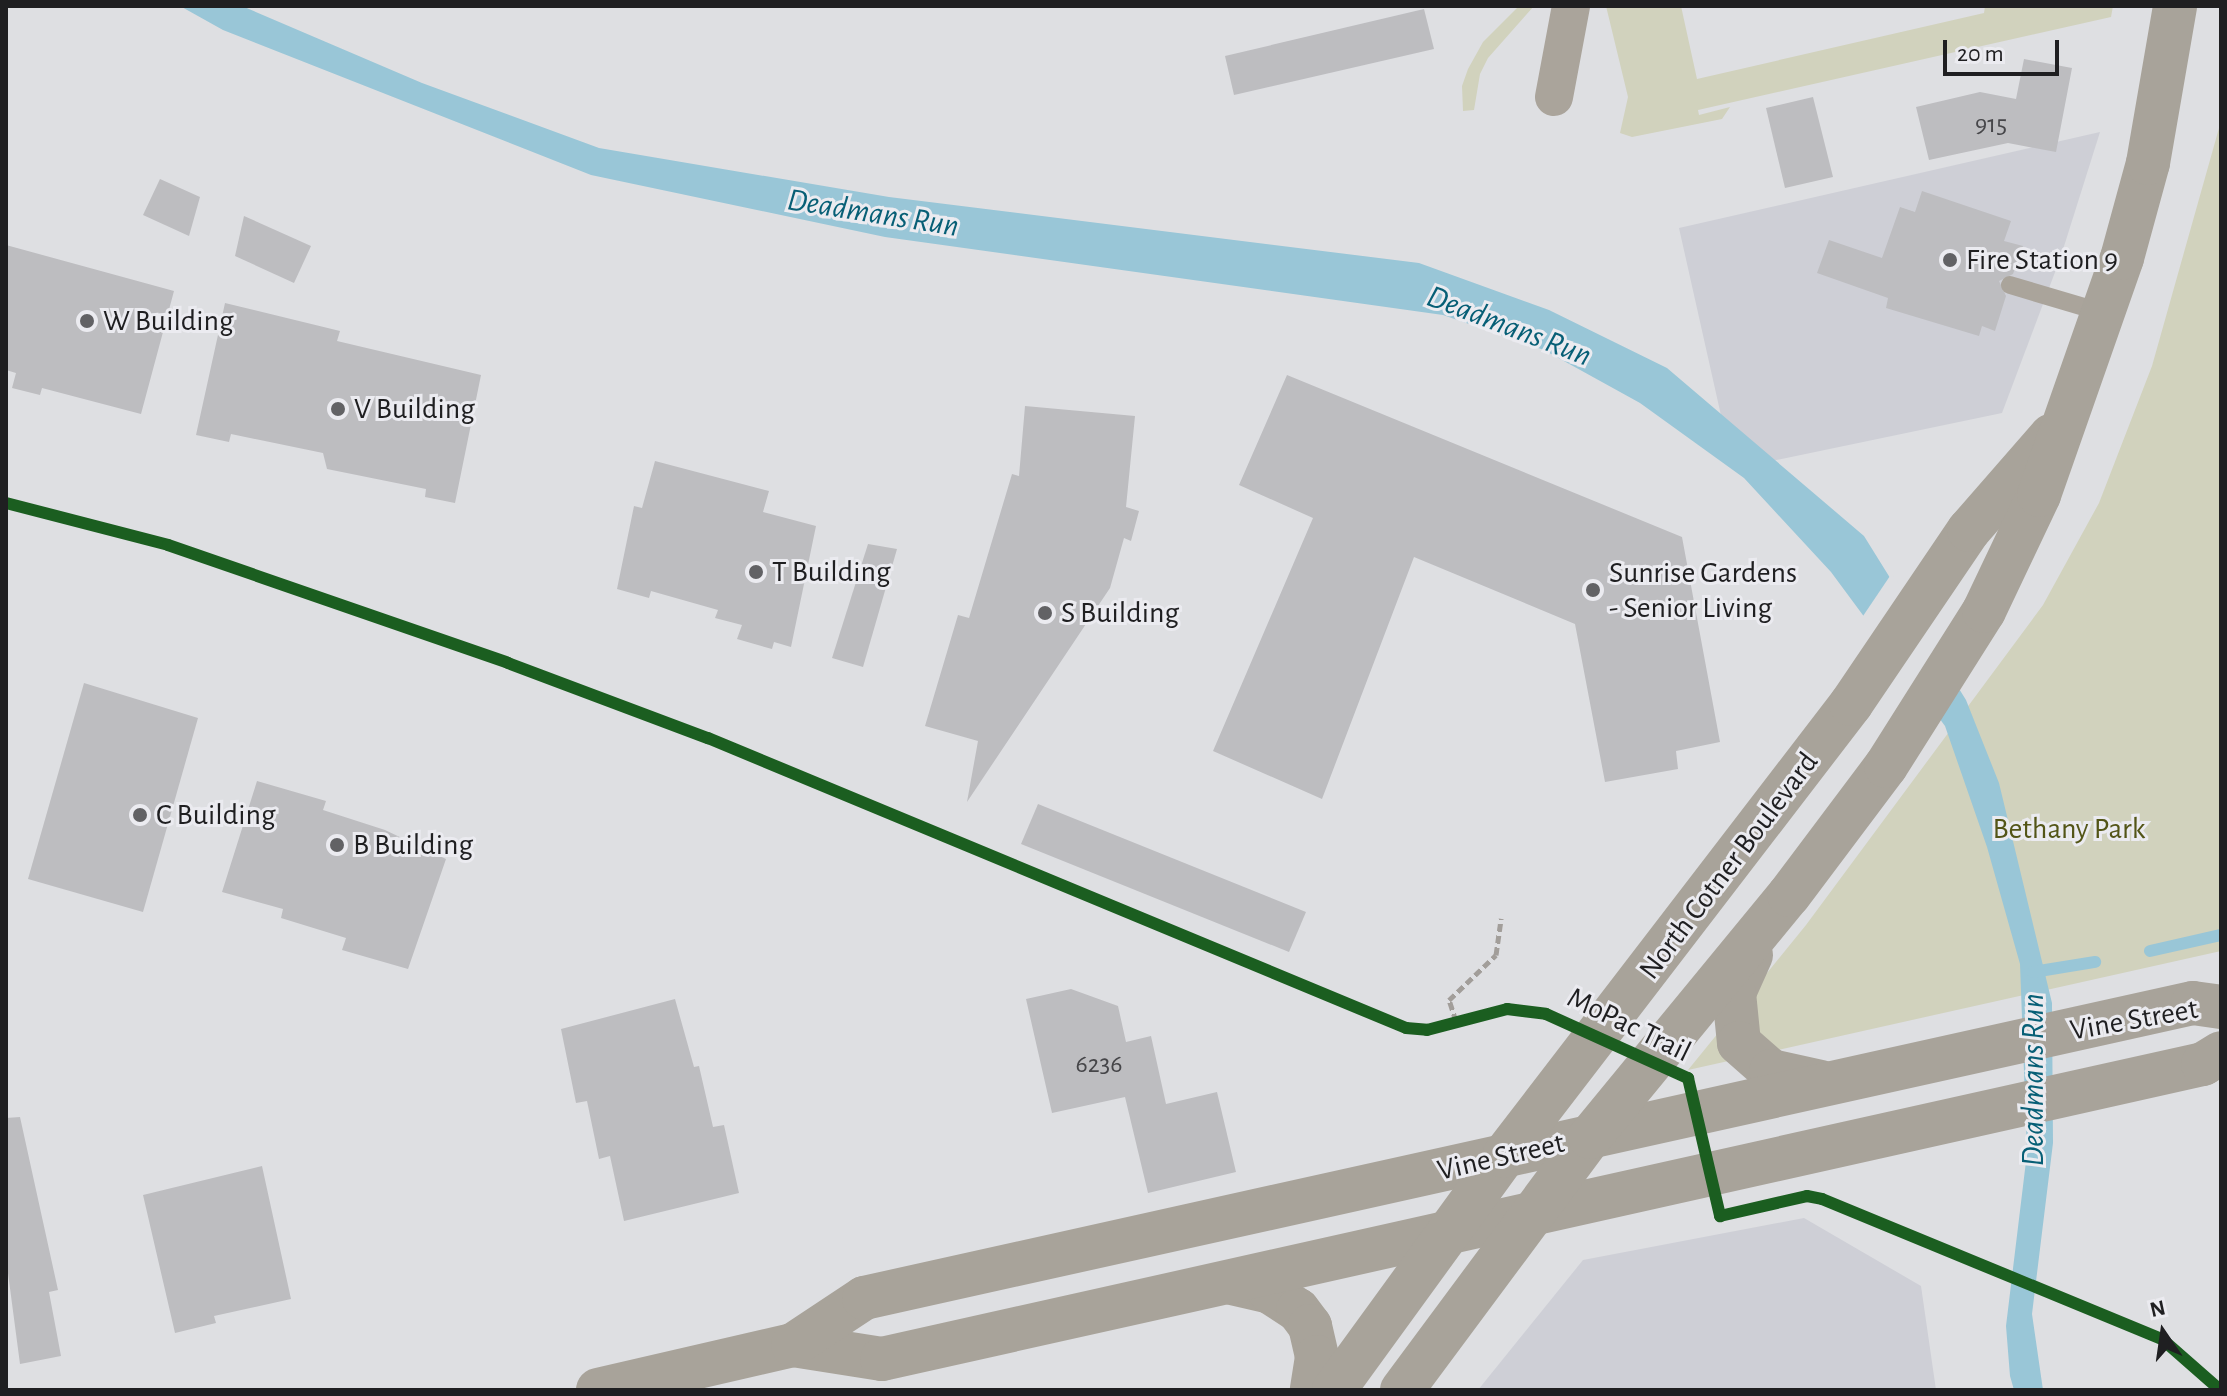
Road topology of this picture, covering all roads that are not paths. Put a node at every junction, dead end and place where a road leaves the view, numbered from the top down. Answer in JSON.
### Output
{"nodes":[{"id":1,"x":1571,"y":6,"type":"edge"},
{"id":2,"x":2175,"y":6,"type":"edge"},
{"id":3,"x":1554,"y":97,"type":"dead end"},
{"id":4,"x":2010,"y":285,"type":"dead end"},
{"id":5,"x":2104,"y":313,"type":"junction"},
{"id":6,"x":2066,"y":420,"type":"junction"},
{"id":7,"x":1766,"y":923,"type":"junction"},
{"id":8,"x":2221,"y":1007,"type":"edge"},
{"id":9,"x":2221,"y":1053,"type":"edge"},
{"id":10,"x":1847,"y":1081,"type":"junction"},
{"id":11,"x":1590,"y":1137,"type":"junction"},
{"id":12,"x":1504,"y":1156,"type":"junction"},
{"id":13,"x":1529,"y":1217,"type":"junction"},
{"id":14,"x":1447,"y":1235,"type":"junction"},
{"id":15,"x":1230,"y":1283,"type":"junction"},
{"id":16,"x":793,"y":1345,"type":"junction"},
{"id":17,"x":598,"y":1390,"type":"edge"},
{"id":18,"x":1312,"y":1390,"type":"edge"},
{"id":19,"x":1334,"y":1390,"type":"edge"},
{"id":20,"x":1402,"y":1390,"type":"edge"}],
"edges":[{"from":1,"to":3,"type":"street"},
{"from":2,"to":5,"type":"main road","name":"North Cotner Boulevard"},
{"from":4,"to":5,"type":"lane"},
{"from":5,"to":6,"type":"main road","name":"North Cotner Boulevard"},
{"from":6,"to":7,"type":"main road","name":"North Cotner Boulevard"},
{"from":6,"to":12,"type":"main road","name":"North Cotner Boulevard"},
{"from":7,"to":10,"type":"main road"},
{"from":7,"to":11,"type":"main road","name":"North Cotner Boulevard"},
{"from":8,"to":10,"type":"main road","name":"Vine Street"},
{"from":9,"to":13,"type":"main road","name":"Vine Street"},
{"from":10,"to":11,"type":"main road","name":"Vine Street"},
{"from":11,"to":12,"type":"main road","name":"Vine Street"},
{"from":11,"to":13,"type":"main road","name":"North Cotner Boulevard"},
{"from":12,"to":14,"type":"main road","name":"North Cotner Boulevard"},
{"from":12,"to":16,"type":"main road","name":"Vine Street"},
{"from":13,"to":14,"type":"main road","name":"Vine Street"},
{"from":13,"to":20,"type":"main road","name":"North Cotner Boulevard"},
{"from":14,"to":15,"type":"main road","name":"Vine Street"},
{"from":14,"to":19,"type":"main road","name":"North Cotner Boulevard"},
{"from":15,"to":16,"type":"main road","name":"Vine Street"},
{"from":15,"to":18,"type":"main road"},
{"from":16,"to":17,"type":"main road","name":"Vine Street"}]}
